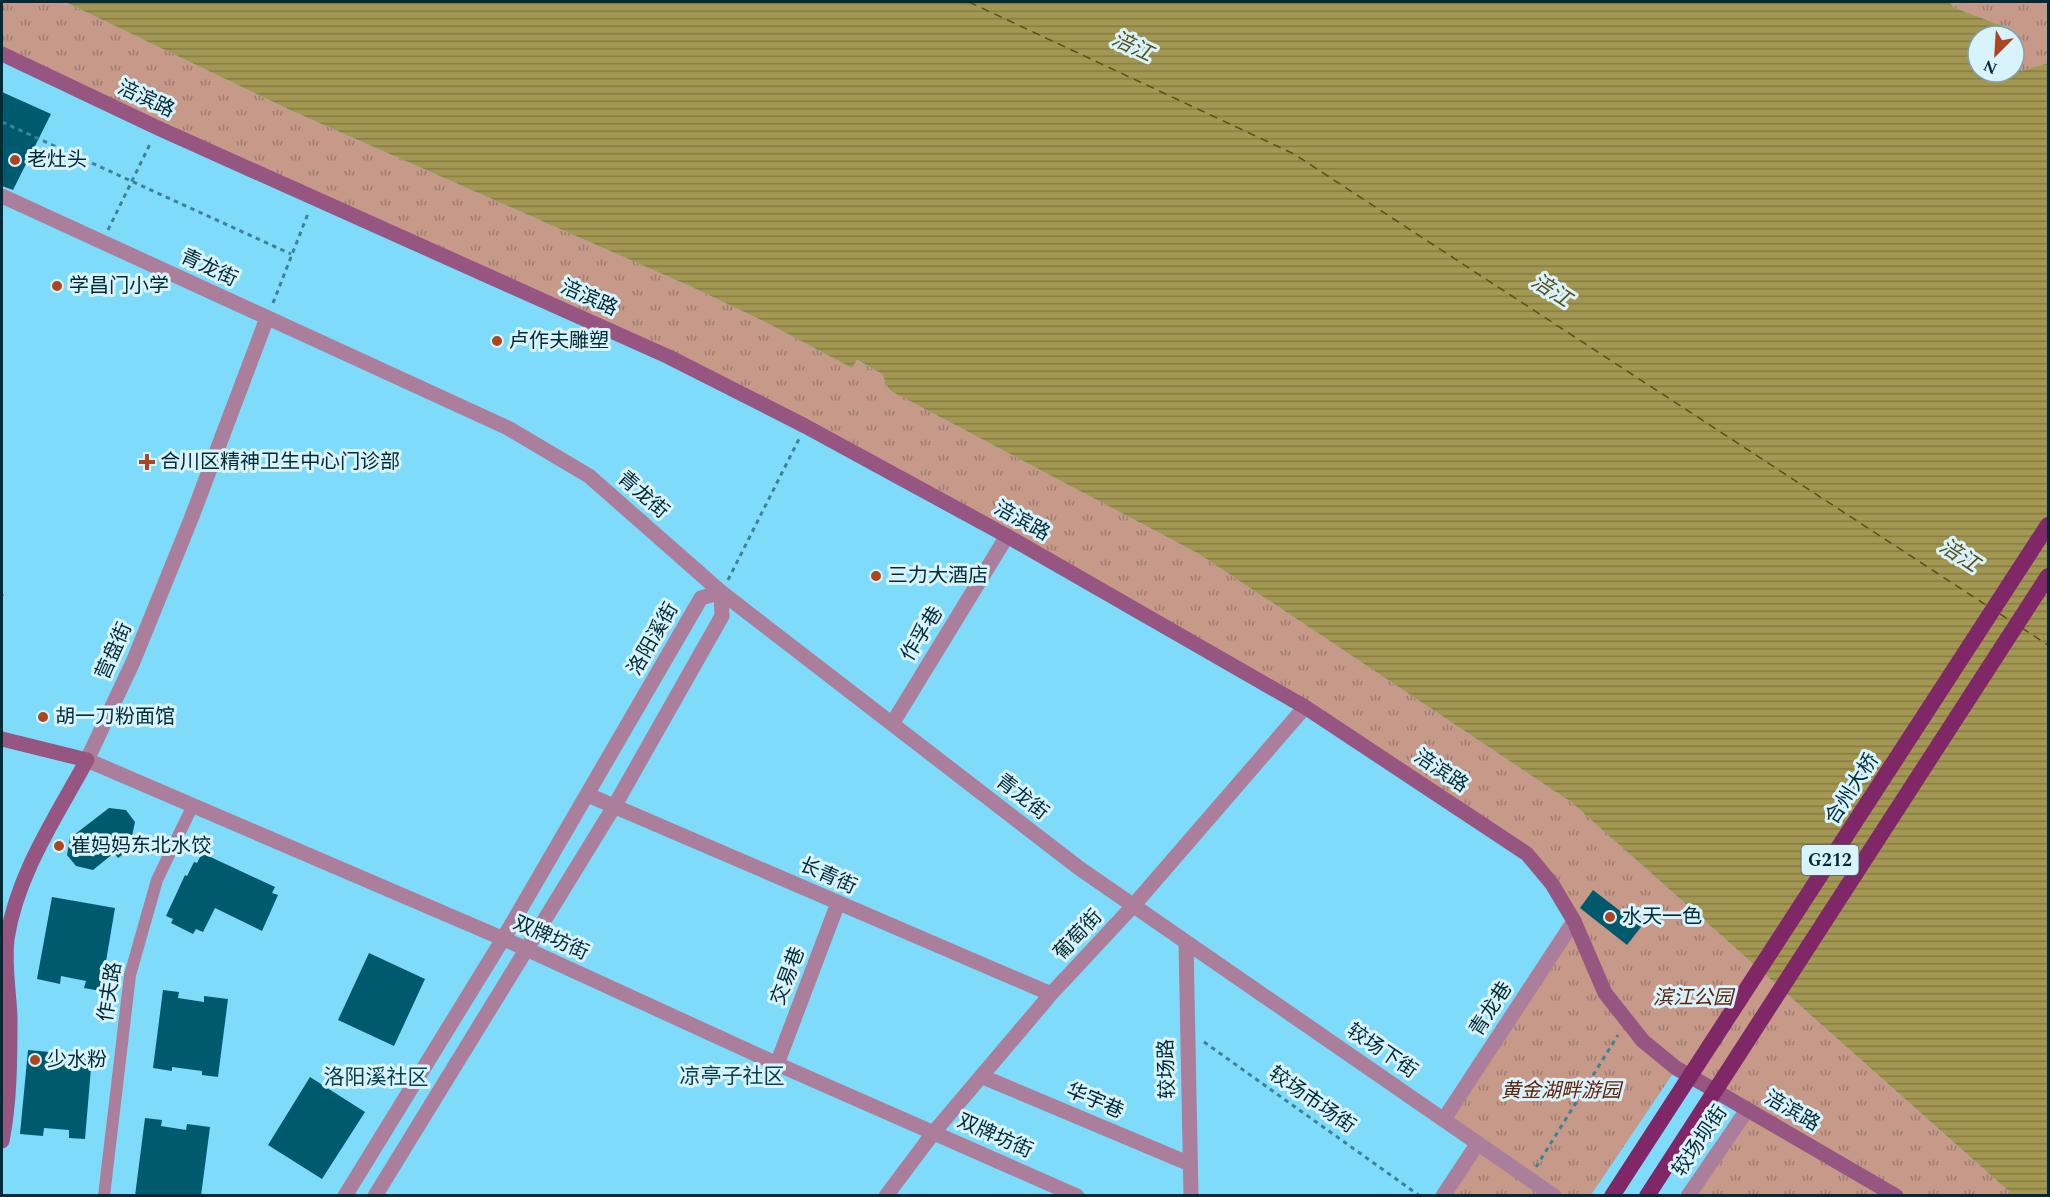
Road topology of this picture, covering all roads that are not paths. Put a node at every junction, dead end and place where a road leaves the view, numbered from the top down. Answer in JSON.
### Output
{"nodes":[{"id":1,"x":2,"y":54,"type":"edge"},
{"id":2,"x":2,"y":196,"type":"edge"},
{"id":3,"x":267,"y":318,"type":"junction"},
{"id":4,"x":2049,"y":525,"type":"edge"},
{"id":5,"x":1007,"y":536,"type":"junction"},
{"id":6,"x":2049,"y":576,"type":"edge"},
{"id":7,"x":721,"y":592,"type":"junction"},
{"id":8,"x":1305,"y":706,"type":"junction"},
{"id":9,"x":892,"y":724,"type":"junction"},
{"id":10,"x":2,"y":739,"type":"edge"},
{"id":11,"x":87,"y":760,"type":"junction"},
{"id":12,"x":588,"y":795,"type":"junction"},
{"id":13,"x":193,"y":805,"type":"junction"},
{"id":14,"x":615,"y":805,"type":"junction"},
{"id":15,"x":838,"y":903,"type":"junction"},
{"id":16,"x":1133,"y":906,"type":"junction"},
{"id":17,"x":1574,"y":921,"type":"junction"},
{"id":18,"x":503,"y":939,"type":"junction"},
{"id":19,"x":1186,"y":942,"type":"junction"},
{"id":20,"x":527,"y":950,"type":"junction"},
{"id":21,"x":1051,"y":994,"type":"junction"},
{"id":22,"x":777,"y":1064,"type":"junction"},
{"id":23,"x":983,"y":1077,"type":"junction"},
{"id":24,"x":1747,"y":1110,"type":"junction"},
{"id":25,"x":1444,"y":1119,"type":"junction"},
{"id":26,"x":934,"y":1132,"type":"junction"},
{"id":27,"x":2,"y":1141,"type":"edge"},
{"id":28,"x":1478,"y":1143,"type":"junction"},
{"id":29,"x":1190,"y":1164,"type":"junction"},
{"id":30,"x":104,"y":1196,"type":"edge"},
{"id":31,"x":345,"y":1196,"type":"edge"},
{"id":32,"x":375,"y":1196,"type":"edge"},
{"id":33,"x":886,"y":1196,"type":"edge"},
{"id":34,"x":1077,"y":1196,"type":"edge"},
{"id":35,"x":1191,"y":1196,"type":"edge"},
{"id":36,"x":1443,"y":1196,"type":"edge"},
{"id":37,"x":1554,"y":1196,"type":"edge"},
{"id":38,"x":1612,"y":1196,"type":"edge"},
{"id":39,"x":1647,"y":1196,"type":"edge"},
{"id":40,"x":1688,"y":1196,"type":"edge"},
{"id":41,"x":1896,"y":1196,"type":"edge"}],
"edges":[{"from":1,"to":5,"type":"main road","name":"涪滨路"},
{"from":2,"to":3,"type":"street","name":"青龙街"},
{"from":3,"to":7,"type":"street","name":"青龙街"},
{"from":3,"to":11,"type":"street","name":"营盘街"},
{"from":4,"to":38,"type":"highway","name":"合州大桥","number":"G212","bridge":true},
{"from":5,"to":8,"type":"main road","name":"涪滨路"},
{"from":5,"to":9,"type":"street","name":"作孚巷"},
{"from":6,"to":39,"type":"highway","number":"G212","bridge":true},
{"from":7,"to":9,"type":"street","name":"青龙街"},
{"from":7,"to":12,"type":"street","name":"洛阳溪街"},
{"from":7,"to":14,"type":"street"},
{"from":8,"to":16,"type":"street","name":"葡萄街"},
{"from":8,"to":17,"type":"main road","name":"涪滨路"},
{"from":9,"to":16,"type":"street","name":"青龙街"},
{"from":10,"to":11,"type":"main road","name":"双牌坊街"},
{"from":11,"to":13,"type":"street","name":"双牌坊街"},
{"from":11,"to":27,"type":"main road","name":"营盘街"},
{"from":12,"to":14,"type":"street","name":"长青街"},
{"from":12,"to":18,"type":"street","name":"洛阳溪街"},
{"from":13,"to":18,"type":"street","name":"双牌坊街"},
{"from":13,"to":30,"type":"street","name":"作夫路"},
{"from":14,"to":15,"type":"street","name":"长青街"},
{"from":14,"to":20,"type":"street"},
{"from":15,"to":21,"type":"street","name":"长青街"},
{"from":15,"to":22,"type":"street","name":"交易巷"},
{"from":16,"to":19,"type":"street","name":"青龙街"},
{"from":16,"to":21,"type":"street","name":"葡萄街"},
{"from":17,"to":24,"type":"main road","name":"涪滨路"},
{"from":17,"to":25,"type":"street","name":"青龙巷"},
{"from":18,"to":20,"type":"street","name":"双牌坊街"},
{"from":18,"to":31,"type":"street","name":"洛阳溪街"},
{"from":19,"to":25,"type":"street","name":"较场下街"},
{"from":19,"to":29,"type":"street","name":"较场路"},
{"from":20,"to":22,"type":"street","name":"双牌坊街"},
{"from":20,"to":32,"type":"street"},
{"from":21,"to":23,"type":"street","name":"葡萄街"},
{"from":22,"to":26,"type":"street","name":"双牌坊街"},
{"from":23,"to":26,"type":"street","name":"葡萄街"},
{"from":23,"to":29,"type":"street","name":"华宇巷"},
{"from":24,"to":40,"type":"street","name":"较场坝街"},
{"from":24,"to":41,"type":"main road","name":"涪滨路"},
{"from":25,"to":28,"type":"street","name":"较场下街"},
{"from":26,"to":33,"type":"street","name":"葡萄街"},
{"from":26,"to":34,"type":"street","name":"双牌坊街"},
{"from":28,"to":36,"type":"street"},
{"from":28,"to":37,"type":"street","name":"较场下街"},
{"from":29,"to":35,"type":"street","name":"较场路"}]}
